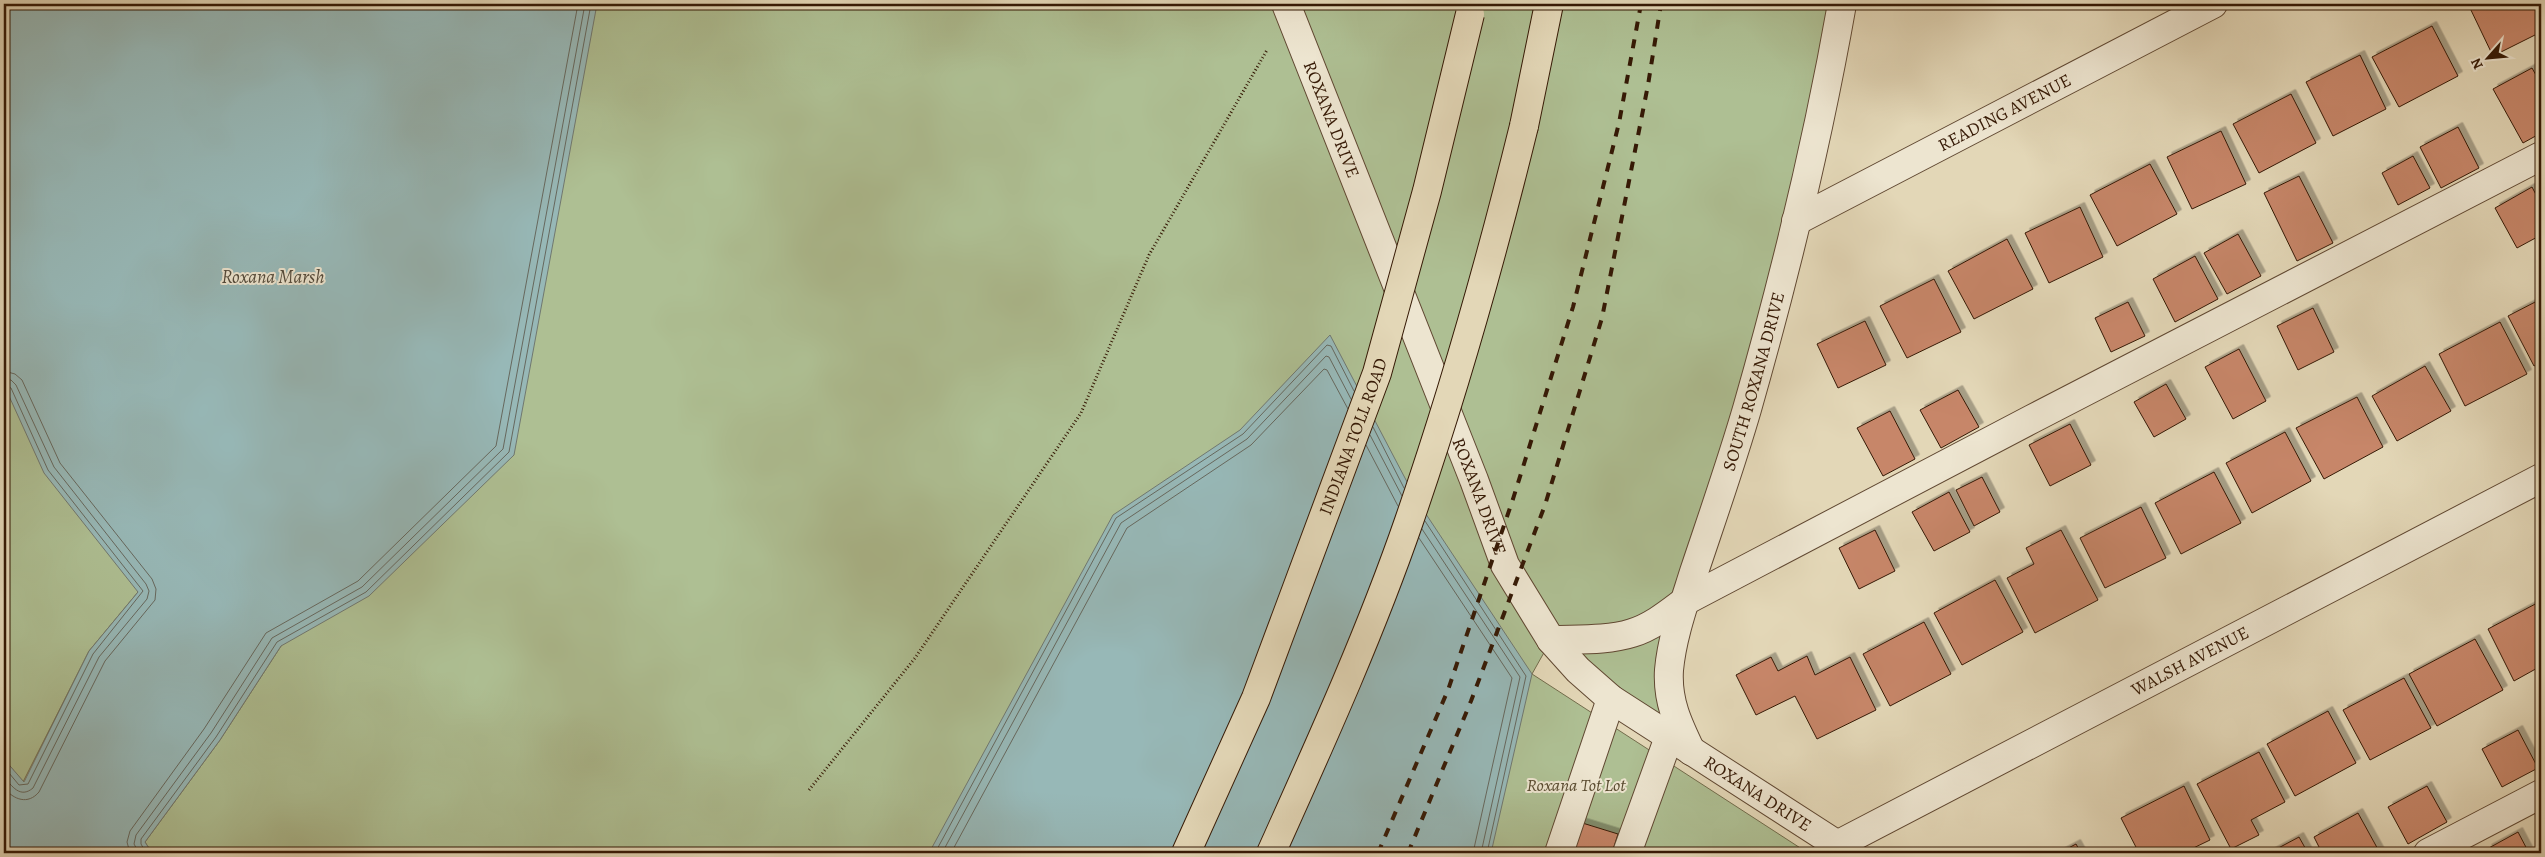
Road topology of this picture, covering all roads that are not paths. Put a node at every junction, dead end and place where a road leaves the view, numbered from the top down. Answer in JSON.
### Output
{"nodes":[{"id":1,"x":1549,"y":4,"type":"edge"},
{"id":2,"x":1842,"y":4,"type":"edge"},
{"id":3,"x":2214,"y":4,"type":"edge"},
{"id":4,"x":1287,"y":7,"type":"edge"},
{"id":5,"x":1471,"y":9,"type":"edge"},
{"id":6,"x":2541,"y":156,"type":"edge"},
{"id":7,"x":1796,"y":221,"type":"junction"},
{"id":8,"x":2541,"y":478,"type":"edge"},
{"id":9,"x":1685,"y":601,"type":"junction"},
{"id":10,"x":1551,"y":640,"type":"junction"},
{"id":11,"x":1611,"y":699,"type":"junction"},
{"id":12,"x":1680,"y":744,"type":"junction"},
{"id":13,"x":2541,"y":794,"type":"edge"},
{"id":14,"x":1843,"y":849,"type":"edge"},
{"id":15,"x":1186,"y":853,"type":"edge"},
{"id":16,"x":1270,"y":853,"type":"edge"},
{"id":17,"x":1559,"y":853,"type":"edge"},
{"id":18,"x":1627,"y":853,"type":"edge"},
{"id":19,"x":2428,"y":853,"type":"edge"}],
"edges":[{"from":1,"to":16,"type":"highway","bridge":true},
{"from":2,"to":7,"type":"street","name":"SOUTH ROXANA DRIVE"},
{"from":3,"to":7,"type":"street","name":"READING AVENUE"},
{"from":4,"to":10,"type":"street","name":"ROXANA DRIVE"},
{"from":5,"to":15,"type":"highway","name":"INDIANA TOLL ROAD","bridge":true},
{"from":6,"to":9,"type":"street"},
{"from":7,"to":9,"type":"street","name":"SOUTH ROXANA DRIVE"},
{"from":8,"to":14,"type":"street","name":"WALSH AVENUE"},
{"from":9,"to":10,"type":"street"},
{"from":9,"to":12,"type":"street","name":"SOUTH ROXANA DRIVE"},
{"from":10,"to":11,"type":"street","name":"ROXANA DRIVE"},
{"from":11,"to":12,"type":"street","name":"ROXANA DRIVE"},
{"from":11,"to":17,"type":"street"},
{"from":12,"to":14,"type":"street","name":"ROXANA DRIVE"},
{"from":12,"to":18,"type":"street"},
{"from":13,"to":19,"type":"street"}]}
